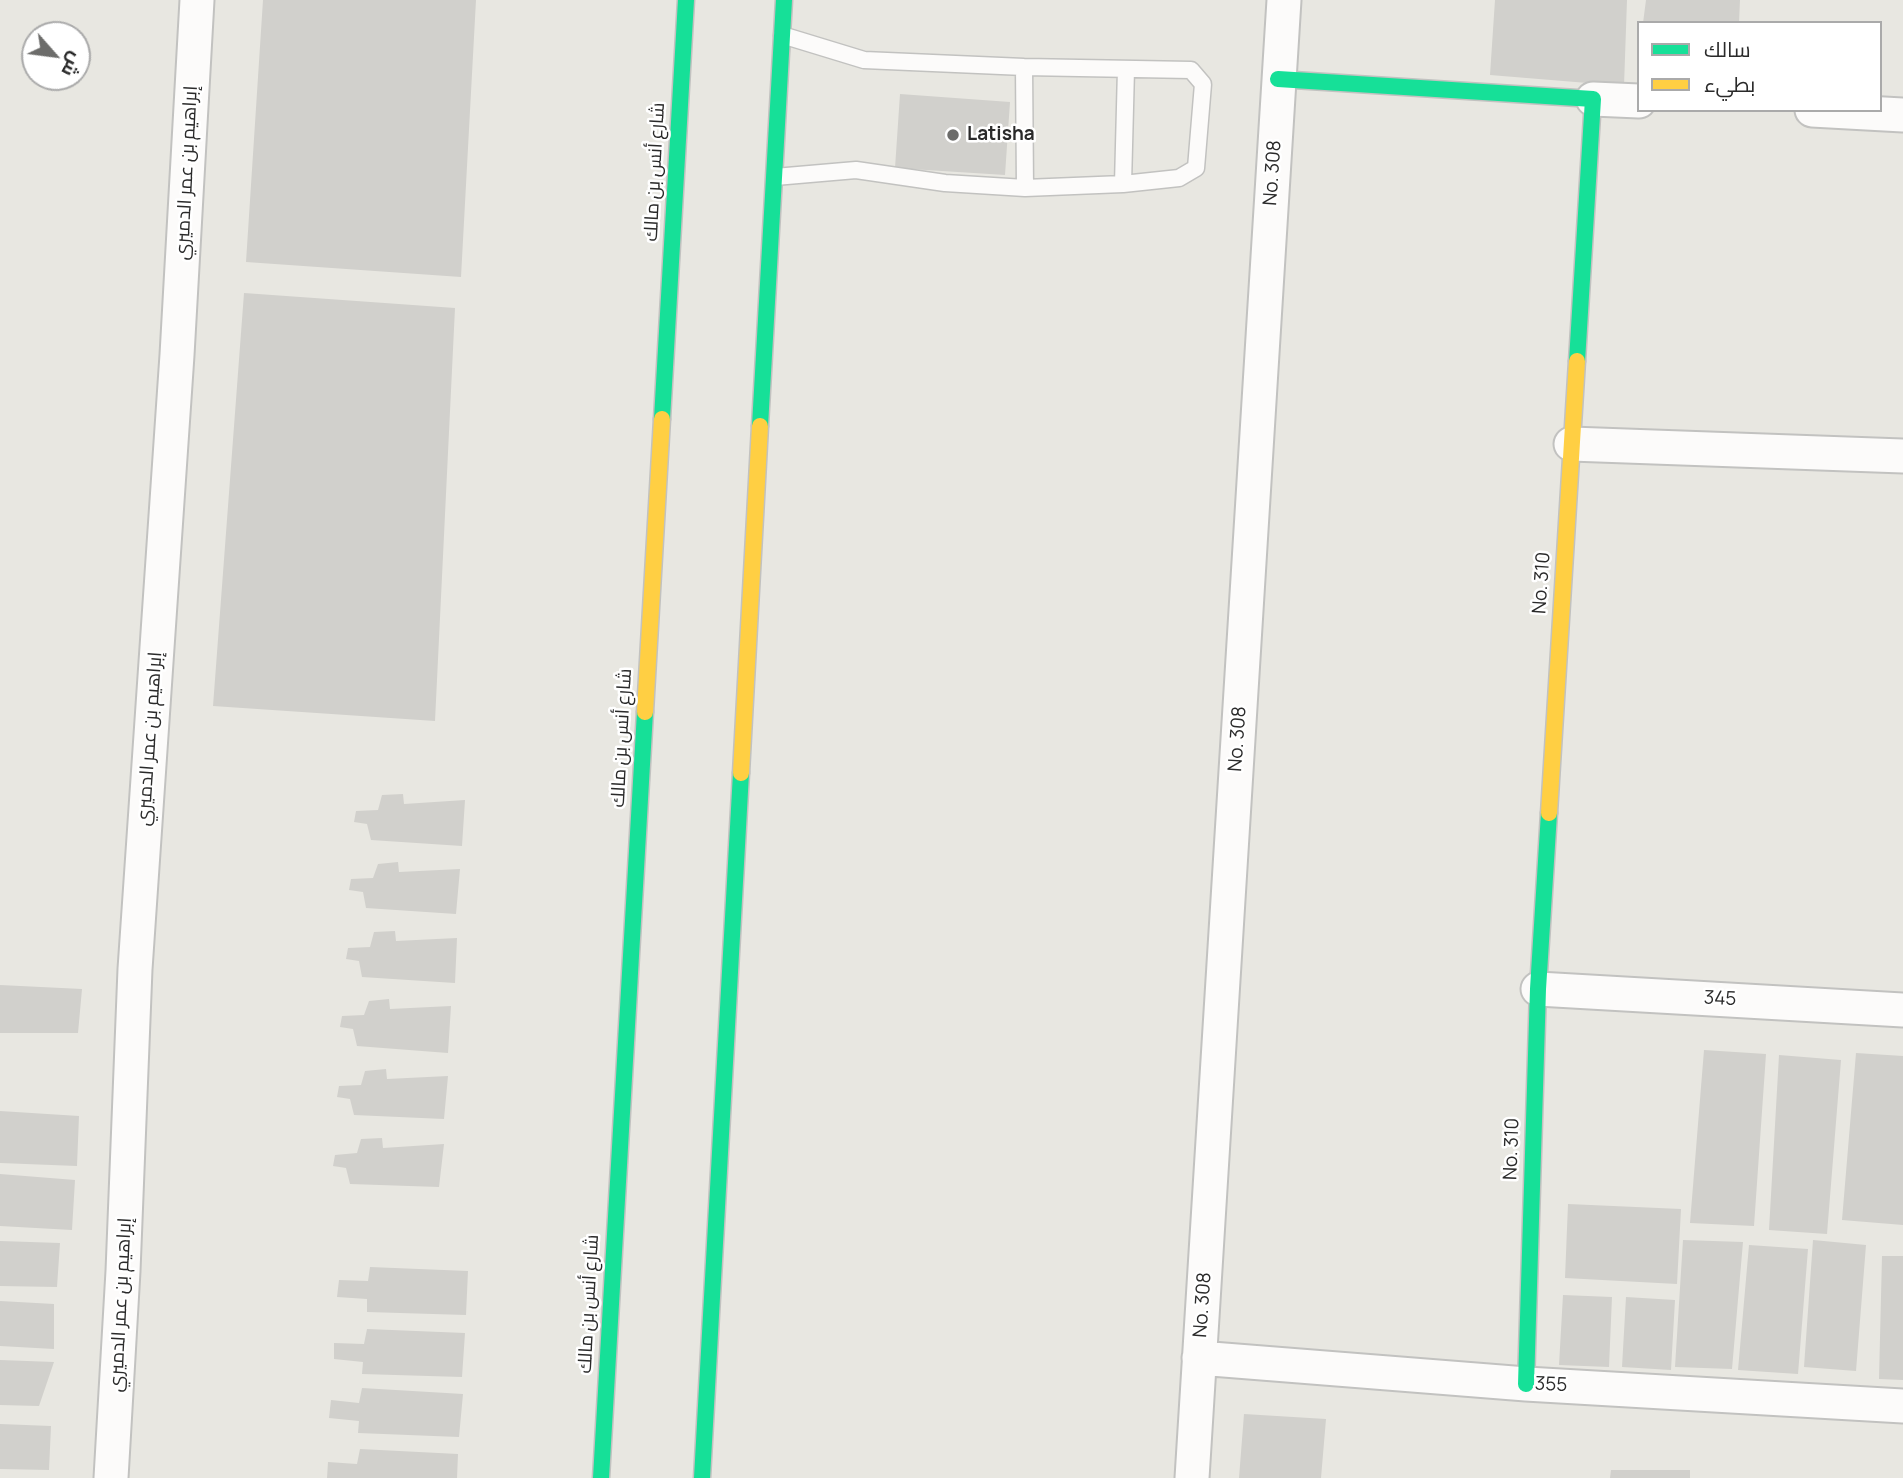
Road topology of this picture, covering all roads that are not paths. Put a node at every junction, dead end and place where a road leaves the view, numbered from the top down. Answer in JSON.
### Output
{"nodes":[{"id":1,"x":197,"y":0,"type":"edge"},
{"id":2,"x":686,"y":0,"type":"edge"},
{"id":3,"x":785,"y":0,"type":"edge"},
{"id":4,"x":1284,"y":0,"type":"edge"},
{"id":5,"x":782,"y":35,"type":"junction"},
{"id":6,"x":1024,"y":67,"type":"junction"},
{"id":7,"x":1126,"y":69,"type":"junction"},
{"id":8,"x":1278,"y":79,"type":"junction"},
{"id":9,"x":1593,"y":99,"type":"junction"},
{"id":10,"x":1637,"y":101,"type":"edge"},
{"id":11,"x":1848,"y":112,"type":"edge"},
{"id":12,"x":1903,"y":115,"type":"edge"},
{"id":13,"x":775,"y":177,"type":"junction"},
{"id":14,"x":1122,"y":184,"type":"junction"},
{"id":15,"x":1025,"y":188,"type":"junction"},
{"id":16,"x":1571,"y":444,"type":"junction"},
{"id":17,"x":1903,"y":456,"type":"edge"},
{"id":18,"x":1538,"y":989,"type":"junction"},
{"id":19,"x":1903,"y":1010,"type":"edge"},
{"id":20,"x":1199,"y":1358,"type":"junction"},
{"id":21,"x":1526,"y":1384,"type":"junction"},
{"id":22,"x":1903,"y":1406,"type":"edge"},
{"id":23,"x":111,"y":1478,"type":"edge"},
{"id":24,"x":601,"y":1478,"type":"edge"},
{"id":25,"x":702,"y":1478,"type":"edge"},
{"id":26,"x":1192,"y":1478,"type":"edge"}],
"edges":[{"from":1,"to":23,"type":"street","name":"إبراهيم بن عمر الدميري"},
{"from":2,"to":24,"type":"main road","name":"شارع أنس بن مالك"},
{"from":3,"to":5,"type":"main road"},
{"from":4,"to":8,"type":"street","name":"No. 308"},
{"from":5,"to":6,"type":"lane"},
{"from":5,"to":13,"type":"main road"},
{"from":6,"to":7,"type":"lane"},
{"from":6,"to":15,"type":"lane"},
{"from":7,"to":14,"type":"lane"},
{"from":7,"to":14,"type":"lane"},
{"from":8,"to":9,"type":"main road"},
{"from":8,"to":20,"type":"street","name":"No. 308"},
{"from":9,"to":10,"type":"street"},
{"from":9,"to":16,"type":"main road","name":"No. 310"},
{"from":11,"to":12,"type":"street"},
{"from":13,"to":15,"type":"lane"},
{"from":13,"to":25,"type":"main road"},
{"from":14,"to":15,"type":"lane"},
{"from":16,"to":17,"type":"street"},
{"from":16,"to":18,"type":"main road","name":"No. 310"},
{"from":18,"to":19,"type":"street","name":"345"},
{"from":18,"to":21,"type":"main road","name":"No. 310"},
{"from":20,"to":21,"type":"street","name":"355"},
{"from":20,"to":26,"type":"street","name":"No. 308"},
{"from":21,"to":22,"type":"street","name":"355"}]}
